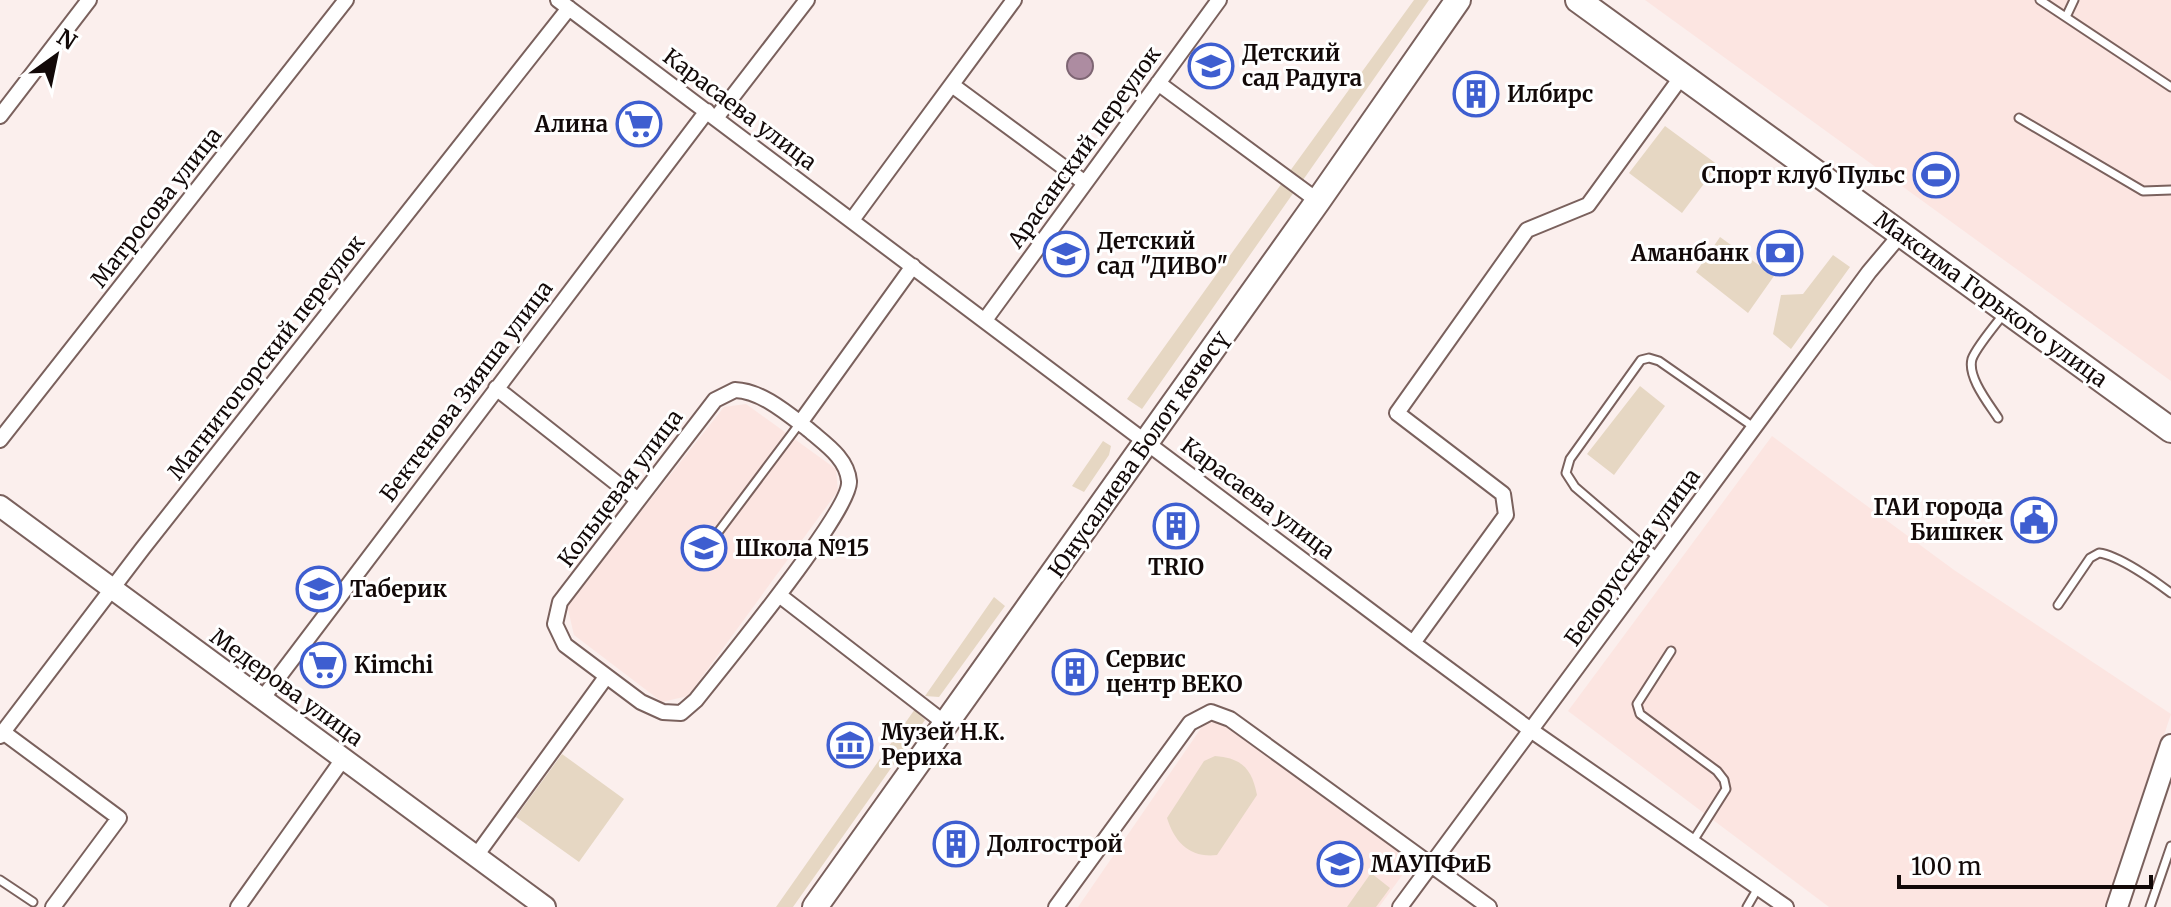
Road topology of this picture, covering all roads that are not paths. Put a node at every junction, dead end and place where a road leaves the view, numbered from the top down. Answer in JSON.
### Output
{"nodes":[{"id":1,"x":89,"y":0,"type":"edge"},
{"id":2,"x":346,"y":0,"type":"edge"},
{"id":3,"x":807,"y":0,"type":"edge"},
{"id":4,"x":1014,"y":0,"type":"edge"},
{"id":5,"x":1219,"y":0,"type":"edge"},
{"id":6,"x":1458,"y":0,"type":"edge"},
{"id":7,"x":1578,"y":0,"type":"edge"},
{"id":8,"x":2040,"y":0,"type":"edge"},
{"id":9,"x":2074,"y":0,"type":"edge"},
{"id":10,"x":563,"y":4,"type":"edge"},
{"id":11,"x":2066,"y":17,"type":"junction"},
{"id":12,"x":1682,"y":76,"type":"junction"},
{"id":13,"x":1158,"y":83,"type":"junction"},
{"id":14,"x":952,"y":85,"type":"junction"},
{"id":15,"x":2171,"y":87,"type":"edge"},
{"id":16,"x":711,"y":115,"type":"junction"},
{"id":17,"x":0,"y":116,"type":"edge"},
{"id":18,"x":2019,"y":118,"type":"dead end"},
{"id":19,"x":1085,"y":183,"type":"junction"},
{"id":20,"x":2171,"y":190,"type":"edge"},
{"id":21,"x":1318,"y":201,"type":"junction"},
{"id":22,"x":852,"y":220,"type":"junction"},
{"id":23,"x":1901,"y":234,"type":"junction"},
{"id":24,"x":913,"y":266,"type":"junction"},
{"id":25,"x":2006,"y":310,"type":"junction"},
{"id":26,"x":985,"y":320,"type":"junction"},
{"id":27,"x":496,"y":388,"type":"junction"},
{"id":28,"x":1998,"y":418,"type":"dead end"},
{"id":29,"x":800,"y":423,"type":"junction"},
{"id":30,"x":1755,"y":428,"type":"junction"},
{"id":31,"x":2171,"y":430,"type":"edge"},
{"id":32,"x":0,"y":440,"type":"edge"},
{"id":33,"x":1146,"y":441,"type":"junction"},
{"id":34,"x":638,"y":500,"type":"junction"},
{"id":35,"x":0,"y":506,"type":"edge"},
{"id":36,"x":1658,"y":559,"type":"junction"},
{"id":37,"x":695,"y":563,"type":"dead end"},
{"id":38,"x":112,"y":588,"type":"junction"},
{"id":39,"x":2171,"y":593,"type":"edge"},
{"id":40,"x":779,"y":595,"type":"junction"},
{"id":41,"x":2058,"y":605,"type":"dead end"},
{"id":42,"x":1413,"y":643,"type":"junction"},
{"id":43,"x":1671,"y":651,"type":"dead end"},
{"id":44,"x":606,"y":677,"type":"junction"},
{"id":45,"x":262,"y":699,"type":"junction"},
{"id":46,"x":946,"y":724,"type":"junction"},
{"id":47,"x":1532,"y":731,"type":"junction"},
{"id":48,"x":1,"y":734,"type":"edge"},
{"id":49,"x":2170,"y":754,"type":"edge"},
{"id":50,"x":343,"y":759,"type":"junction"},
{"id":51,"x":1693,"y":841,"type":"junction"},
{"id":52,"x":2171,"y":846,"type":"edge"},
{"id":53,"x":476,"y":856,"type":"junction"},
{"id":54,"x":1430,"y":865,"type":"junction"},
{"id":55,"x":0,"y":880,"type":"edge"},
{"id":56,"x":1758,"y":888,"type":"junction"},
{"id":57,"x":33,"y":902,"type":"dead end"},
{"id":58,"x":53,"y":907,"type":"edge"},
{"id":59,"x":238,"y":907,"type":"edge"},
{"id":60,"x":545,"y":907,"type":"edge"},
{"id":61,"x":815,"y":907,"type":"edge"},
{"id":62,"x":1056,"y":907,"type":"edge"},
{"id":63,"x":1400,"y":907,"type":"edge"},
{"id":64,"x":1489,"y":907,"type":"edge"},
{"id":65,"x":1747,"y":907,"type":"edge"},
{"id":66,"x":1786,"y":907,"type":"edge"},
{"id":67,"x":2117,"y":907,"type":"edge"},
{"id":68,"x":2150,"y":907,"type":"edge"}],
"edges":[{"from":1,"to":17,"type":"street"},
{"from":2,"to":32,"type":"street","name":"Матросова улица"},
{"from":3,"to":16,"type":"street","name":"Бектенова Зияша улица"},
{"from":4,"to":14,"type":"street"},
{"from":5,"to":13,"type":"street","name":"Арасанский переулок"},
{"from":6,"to":21,"type":"main road","name":"Юнусалиева Болот көчөсү"},
{"from":7,"to":12,"type":"main road","name":"Максима Горького улица"},
{"from":8,"to":11,"type":"lane"},
{"from":9,"to":11,"type":"lane"},
{"from":10,"to":16,"type":"street","name":"Карасаева улица"},
{"from":10,"to":38,"type":"street","name":"Магнитогорский переулок"},
{"from":11,"to":15,"type":"lane"},
{"from":12,"to":23,"type":"main road","name":"Максима Горького улица"},
{"from":12,"to":42,"type":"street"},
{"from":13,"to":19,"type":"street","name":"Арасанский переулок"},
{"from":13,"to":21,"type":"street"},
{"from":14,"to":19,"type":"street"},
{"from":14,"to":22,"type":"street"},
{"from":16,"to":22,"type":"street","name":"Карасаева улица"},
{"from":16,"to":27,"type":"street","name":"Бектенова Зияша улица"},
{"from":18,"to":20,"type":"lane"},
{"from":19,"to":26,"type":"street","name":"Арасанский переулок"},
{"from":21,"to":33,"type":"main road","name":"Юнусалиева Болот көчөсү"},
{"from":22,"to":24,"type":"street","name":"Карасаева улица"},
{"from":23,"to":25,"type":"main road","name":"Максима Горького улица"},
{"from":23,"to":30,"type":"street","name":"Белорусская улица"},
{"from":24,"to":26,"type":"street","name":"Карасаева улица"},
{"from":24,"to":29,"type":"street"},
{"from":25,"to":28,"type":"lane"},
{"from":25,"to":31,"type":"main road","name":"Максима Горького улица"},
{"from":26,"to":33,"type":"street","name":"Карасаева улица"},
{"from":27,"to":34,"type":"street"},
{"from":27,"to":45,"type":"street","name":"Бектенова Зияша улица"},
{"from":29,"to":34,"type":"street","name":"Кольцевая улица"},
{"from":29,"to":37,"type":"lane"},
{"from":29,"to":40,"type":"street","name":"Кольцевая улица"},
{"from":30,"to":36,"type":"street","name":"Белорусская улица"},
{"from":30,"to":36,"type":"lane"},
{"from":33,"to":42,"type":"street","name":"Карасаева улица"},
{"from":33,"to":46,"type":"main road","name":"Юнусалиева Болот көчөсү"},
{"from":34,"to":44,"type":"street","name":"Кольцевая улица"},
{"from":35,"to":38,"type":"main road","name":"Медерова улица"},
{"from":36,"to":47,"type":"street","name":"Белорусская улица"},
{"from":38,"to":45,"type":"main road","name":"Медерова улица"},
{"from":38,"to":48,"type":"street","name":"Магнитогорский переулок"},
{"from":39,"to":41,"type":"lane"},
{"from":40,"to":44,"type":"street","name":"Кольцевая улица"},
{"from":40,"to":46,"type":"street"},
{"from":42,"to":47,"type":"street","name":"Карасаева улица"},
{"from":43,"to":51,"type":"lane"},
{"from":44,"to":53,"type":"street"},
{"from":45,"to":50,"type":"main road","name":"Медерова улица"},
{"from":46,"to":61,"type":"main road","name":"Юнусалиева Болот көчөсү"},
{"from":47,"to":51,"type":"street","name":"Карасаева улица"},
{"from":47,"to":54,"type":"street","name":"Белорусская улица"},
{"from":48,"to":58,"type":"street"},
{"from":49,"to":67,"type":"main road"},
{"from":50,"to":53,"type":"main road","name":"Медерова улица"},
{"from":50,"to":59,"type":"street"},
{"from":51,"to":56,"type":"street","name":"Карасаева улица"},
{"from":52,"to":68,"type":"lane"},
{"from":53,"to":60,"type":"main road","name":"Медерова улица"},
{"from":54,"to":62,"type":"street"},
{"from":54,"to":63,"type":"street","name":"Белорусская улица"},
{"from":54,"to":64,"type":"street"},
{"from":55,"to":57,"type":"lane"},
{"from":56,"to":65,"type":"lane"},
{"from":56,"to":66,"type":"street","name":"Карасаева улица"}]}
